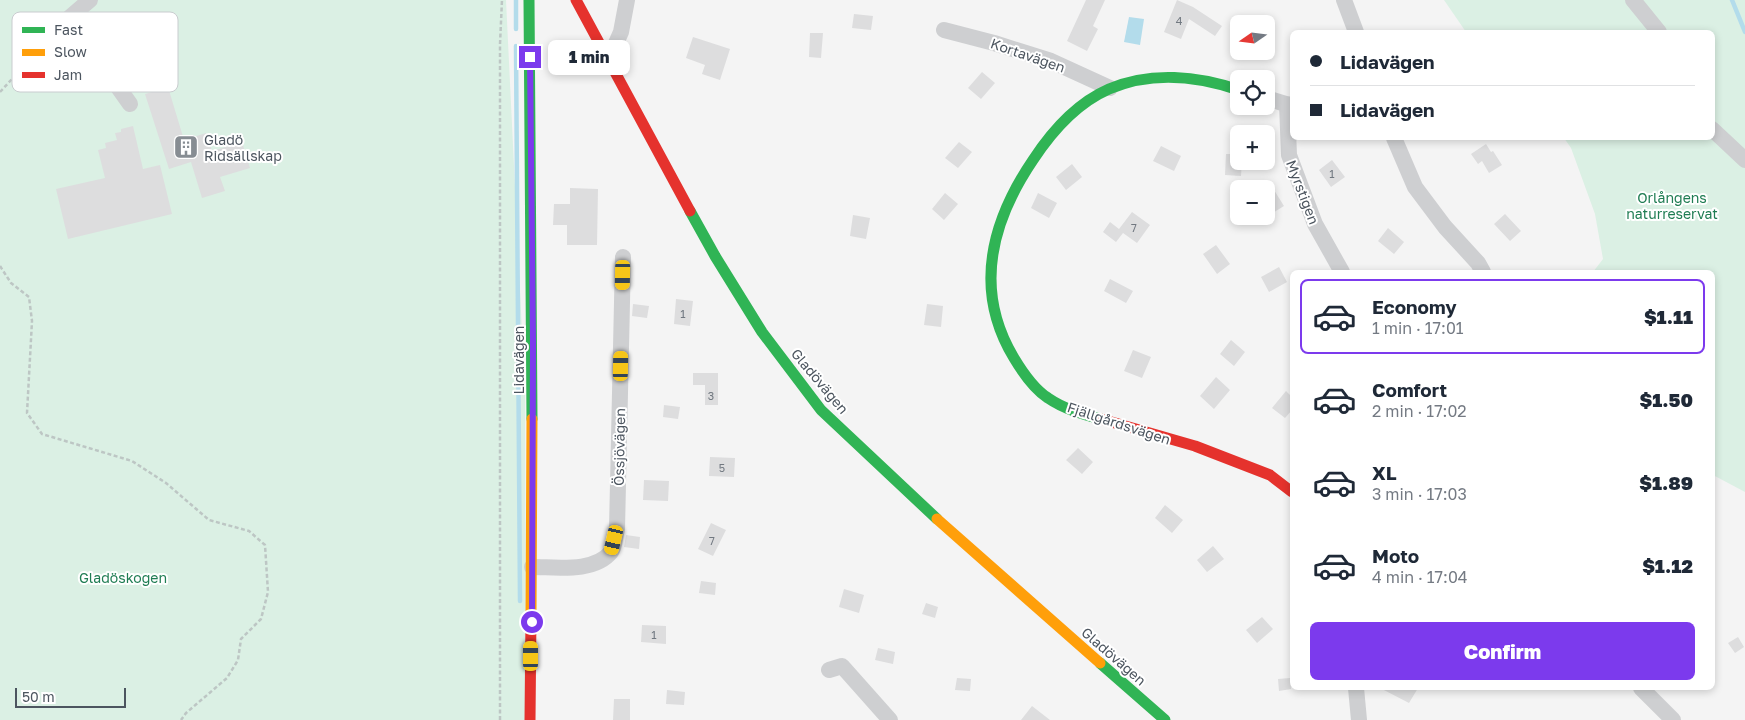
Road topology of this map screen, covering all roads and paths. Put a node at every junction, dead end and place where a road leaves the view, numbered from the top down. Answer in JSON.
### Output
{"nodes":[{"id":1,"x":90,"y":0,"type":"edge"},
{"id":2,"x":502,"y":0,"type":"edge"},
{"id":3,"x":530,"y":0,"type":"edge"},
{"id":4,"x":576,"y":0,"type":"edge"},
{"id":5,"x":627,"y":0,"type":"edge"},
{"id":6,"x":1344,"y":0,"type":"edge"},
{"id":7,"x":1633,"y":0,"type":"edge"},
{"id":8,"x":76,"y":12,"type":"edge"},
{"id":9,"x":944,"y":30,"type":"dead end"},
{"id":10,"x":1355,"y":30,"type":"edge"},
{"id":11,"x":1657,"y":30,"type":"edge"},
{"id":12,"x":609,"y":59,"type":"junction"},
{"id":13,"x":12,"y":79,"type":"edge"},
{"id":14,"x":1110,"y":88,"type":"junction"},
{"id":15,"x":1230,"y":88,"type":"edge"},
{"id":16,"x":0,"y":92,"type":"edge"},
{"id":17,"x":121,"y":92,"type":"edge"},
{"id":18,"x":1275,"y":101,"type":"edge"},
{"id":19,"x":130,"y":104,"type":"dead end"},
{"id":20,"x":1290,"y":105,"type":"edge"},
{"id":21,"x":1715,"y":132,"type":"edge"},
{"id":22,"x":1395,"y":140,"type":"edge"},
{"id":23,"x":1745,"y":160,"type":"edge"},
{"id":24,"x":624,"y":257,"type":"dead end"},
{"id":25,"x":0,"y":266,"type":"edge"},
{"id":26,"x":1341,"y":270,"type":"edge"},
{"id":27,"x":1483,"y":270,"type":"edge"},
{"id":28,"x":1290,"y":490,"type":"edge"},
{"id":29,"x":532,"y":567,"type":"junction"},
{"id":30,"x":829,"y":670,"type":"dead end"},
{"id":31,"x":1356,"y":690,"type":"edge"},
{"id":32,"x":1643,"y":690,"type":"edge"},
{"id":33,"x":181,"y":720,"type":"edge"},
{"id":34,"x":500,"y":720,"type":"edge"},
{"id":35,"x":530,"y":720,"type":"edge"},
{"id":36,"x":890,"y":720,"type":"edge"},
{"id":37,"x":1165,"y":720,"type":"edge"},
{"id":38,"x":1359,"y":720,"type":"edge"},
{"id":39,"x":1673,"y":720,"type":"edge"}],
"edges":[{"from":1,"to":8,"type":"street"},
{"from":2,"to":34,"type":"path"},
{"from":3,"to":29,"type":"street","name":"Lidavägen"},
{"from":4,"to":12,"type":"street","name":"Gladövägen"},
{"from":5,"to":12,"type":"street"},
{"from":6,"to":10,"type":"street"},
{"from":7,"to":11,"type":"street"},
{"from":9,"to":14,"type":"street","name":"Kortavägen"},
{"from":12,"to":37,"type":"street","name":"Gladövägen"},
{"from":13,"to":16,"type":"path"},
{"from":14,"to":15,"type":"street","name":"Fjällgårdsvägen"},
{"from":14,"to":28,"type":"street","name":"Fjällgårdsvägen"},
{"from":17,"to":19,"type":"street"},
{"from":18,"to":20,"type":"street"},
{"from":20,"to":26,"type":"street","name":"Myrstigen"},
{"from":21,"to":23,"type":"street"},
{"from":22,"to":27,"type":"street"},
{"from":24,"to":29,"type":"street","name":"Össjövägen"},
{"from":25,"to":33,"type":"path"},
{"from":29,"to":35,"type":"street","name":"Lidavägen"},
{"from":30,"to":36,"type":"street"},
{"from":31,"to":38,"type":"street"},
{"from":32,"to":39,"type":"street"}]}
